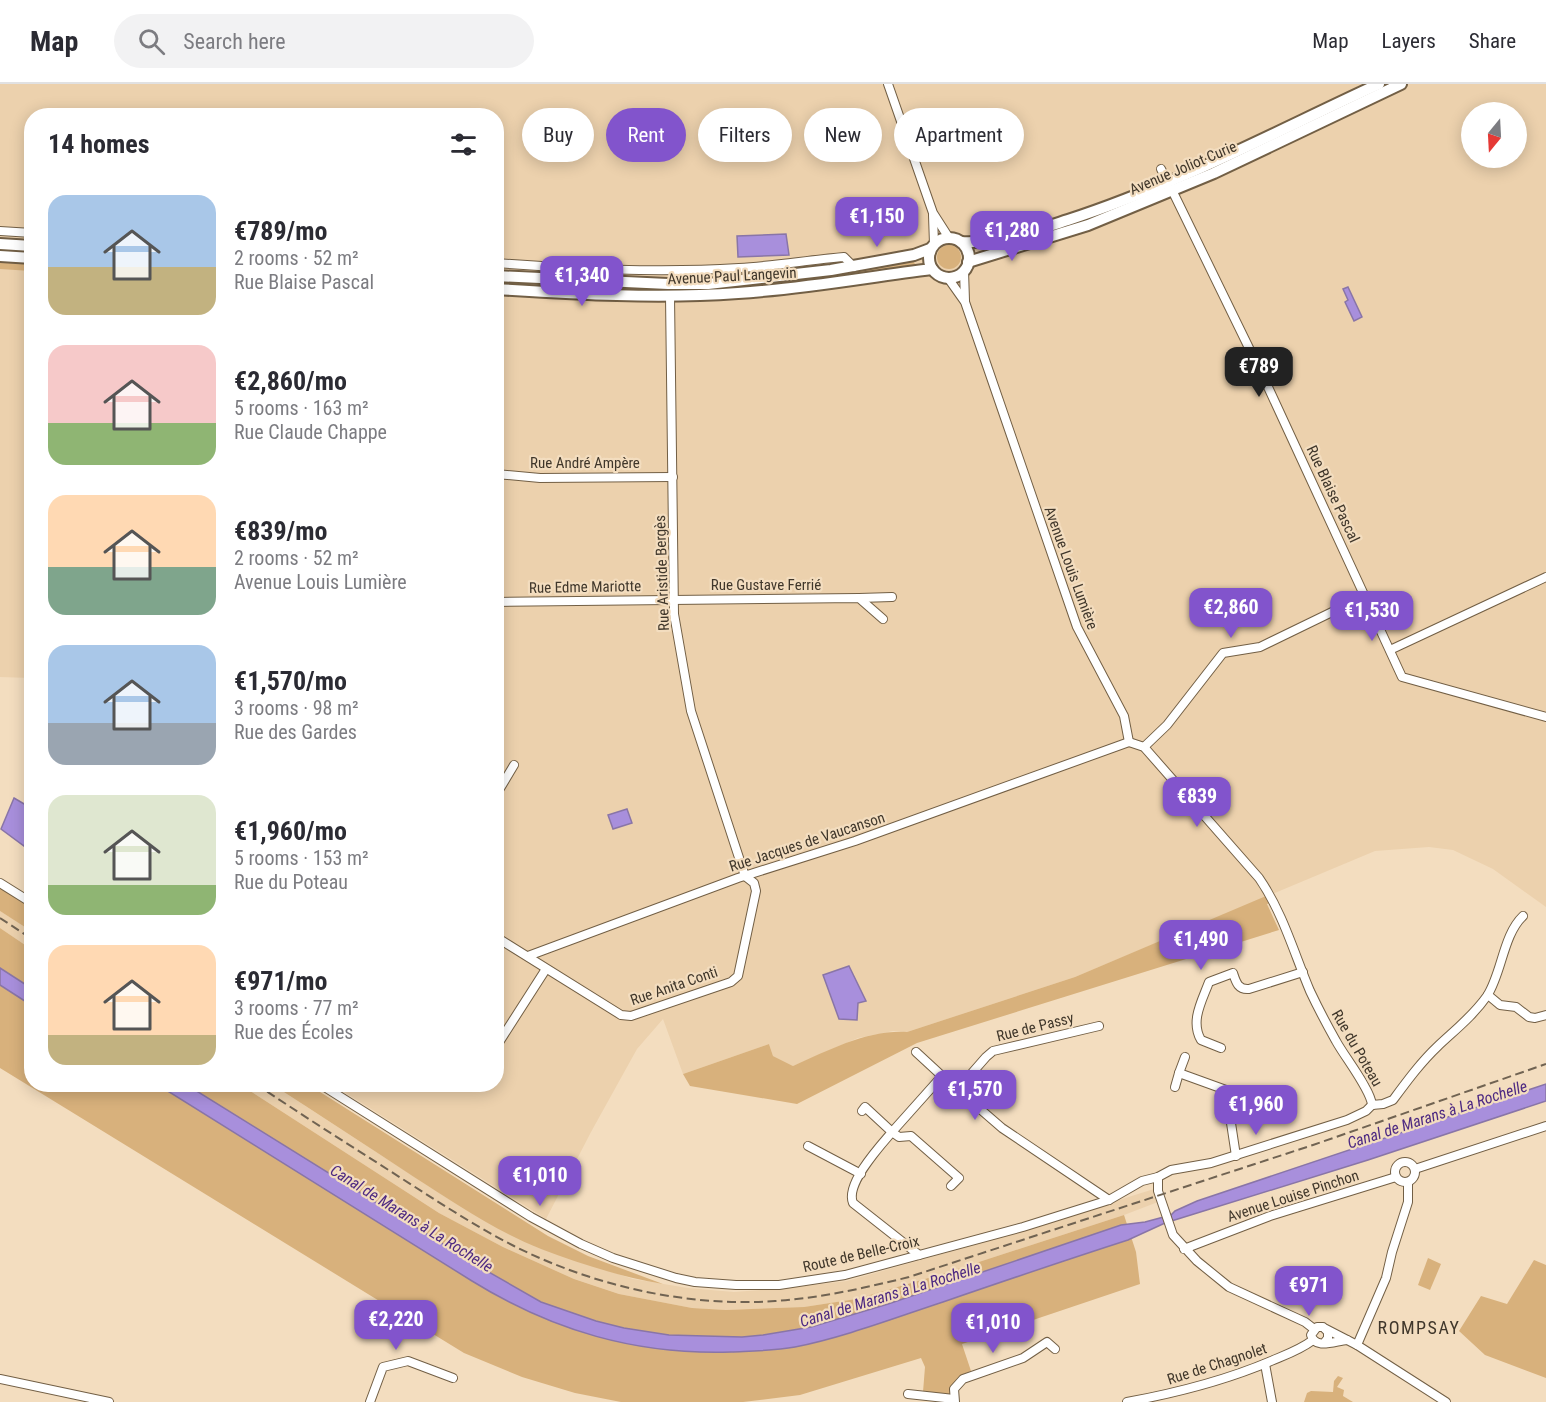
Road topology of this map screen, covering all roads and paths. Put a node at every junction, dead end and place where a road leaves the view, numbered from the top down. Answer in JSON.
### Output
{"nodes":[{"id":1,"x":888,"y":84,"type":"edge"},
{"id":2,"x":1379,"y":84,"type":"edge"},
{"id":3,"x":1401,"y":84,"type":"edge"},
{"id":4,"x":1161,"y":169,"type":"dead end"},
{"id":5,"x":1170,"y":186,"type":"junction"},
{"id":6,"x":933,"y":213,"type":"junction"},
{"id":7,"x":1008,"y":224,"type":"dead end"},
{"id":8,"x":0,"y":231,"type":"edge"},
{"id":9,"x":24,"y":232,"type":"edge"},
{"id":10,"x":1011,"y":237,"type":"junction"},
{"id":11,"x":949,"y":238,"type":"junction"},
{"id":12,"x":961,"y":242,"type":"junction"},
{"id":13,"x":0,"y":244,"type":"edge"},
{"id":14,"x":24,"y":246,"type":"edge"},
{"id":15,"x":932,"y":246,"type":"junction"},
{"id":16,"x":0,"y":256,"type":"edge"},
{"id":17,"x":24,"y":258,"type":"edge"},
{"id":18,"x":504,"y":264,"type":"edge"},
{"id":19,"x":525,"y":265,"type":"junction"},
{"id":20,"x":854,"y":267,"type":"junction"},
{"id":21,"x":966,"y":267,"type":"junction"},
{"id":22,"x":932,"y":269,"type":"junction"},
{"id":23,"x":504,"y":277,"type":"edge"},
{"id":24,"x":524,"y":278,"type":"junction"},
{"id":25,"x":948,"y":278,"type":"junction"},
{"id":26,"x":504,"y":289,"type":"edge"},
{"id":27,"x":522,"y":290,"type":"junction"},
{"id":28,"x":669,"y":296,"type":"junction"},
{"id":29,"x":965,"y":302,"type":"junction"},
{"id":30,"x":504,"y":475,"type":"edge"},
{"id":31,"x":673,"y":477,"type":"junction"},
{"id":32,"x":1546,"y":577,"type":"edge"},
{"id":33,"x":1365,"y":596,"type":"junction"},
{"id":34,"x":892,"y":597,"type":"dead end"},
{"id":35,"x":858,"y":598,"type":"junction"},
{"id":36,"x":674,"y":599,"type":"junction"},
{"id":37,"x":504,"y":602,"type":"edge"},
{"id":38,"x":883,"y":619,"type":"dead end"},
{"id":39,"x":1390,"y":650,"type":"junction"},
{"id":40,"x":1546,"y":717,"type":"edge"},
{"id":41,"x":1129,"y":742,"type":"junction"},
{"id":42,"x":1144,"y":747,"type":"junction"},
{"id":43,"x":514,"y":765,"type":"dead end"},
{"id":44,"x":504,"y":782,"type":"edge"},
{"id":45,"x":745,"y":876,"type":"junction"},
{"id":46,"x":0,"y":883,"type":"edge"},
{"id":47,"x":24,"y":898,"type":"edge"},
{"id":48,"x":1523,"y":916,"type":"dead end"},
{"id":49,"x":504,"y":942,"type":"edge"},
{"id":50,"x":528,"y":956,"type":"junction"},
{"id":51,"x":546,"y":969,"type":"junction"},
{"id":52,"x":1303,"y":972,"type":"junction"},
{"id":53,"x":1488,"y":995,"type":"junction"},
{"id":54,"x":1546,"y":1015,"type":"edge"},
{"id":55,"x":1099,"y":1026,"type":"dead end"},
{"id":56,"x":504,"y":1035,"type":"edge"},
{"id":57,"x":1221,"y":1048,"type":"dead end"},
{"id":58,"x":916,"y":1052,"type":"dead end"},
{"id":59,"x":1185,"y":1057,"type":"dead end"},
{"id":60,"x":1179,"y":1073,"type":"junction"},
{"id":61,"x":942,"y":1076,"type":"junction"},
{"id":62,"x":1175,"y":1087,"type":"dead end"},
{"id":63,"x":958,"y":1089,"type":"junction"},
{"id":64,"x":333,"y":1092,"type":"edge"},
{"id":65,"x":1372,"y":1105,"type":"junction"},
{"id":66,"x":862,"y":1111,"type":"dead end"},
{"id":67,"x":1546,"y":1126,"type":"edge"},
{"id":68,"x":892,"y":1132,"type":"junction"},
{"id":69,"x":808,"y":1146,"type":"dead end"},
{"id":70,"x":1236,"y":1156,"type":"junction"},
{"id":71,"x":1415,"y":1169,"type":"junction"},
{"id":72,"x":861,"y":1174,"type":"junction"},
{"id":73,"x":1158,"y":1177,"type":"junction"},
{"id":74,"x":1396,"y":1177,"type":"junction"},
{"id":75,"x":1408,"y":1182,"type":"junction"},
{"id":76,"x":951,"y":1186,"type":"dead end"},
{"id":77,"x":1109,"y":1200,"type":"junction"},
{"id":78,"x":1199,"y":1244,"type":"junction"},
{"id":79,"x":1184,"y":1249,"type":"junction"},
{"id":80,"x":919,"y":1255,"type":"junction"},
{"id":81,"x":1197,"y":1261,"type":"junction"},
{"id":82,"x":1314,"y":1329,"type":"junction"},
{"id":83,"x":1326,"y":1329,"type":"junction"},
{"id":84,"x":1349,"y":1340,"type":"junction"},
{"id":85,"x":1313,"y":1341,"type":"junction"},
{"id":86,"x":1324,"y":1343,"type":"junction"},
{"id":87,"x":1357,"y":1345,"type":"junction"},
{"id":88,"x":1055,"y":1349,"type":"dead end"},
{"id":89,"x":1265,"y":1364,"type":"junction"},
{"id":90,"x":453,"y":1378,"type":"dead end"},
{"id":91,"x":0,"y":1379,"type":"edge"},
{"id":92,"x":908,"y":1394,"type":"dead end"},
{"id":93,"x":955,"y":1401,"type":"edge"},
{"id":94,"x":109,"y":1402,"type":"edge"},
{"id":95,"x":370,"y":1402,"type":"edge"},
{"id":96,"x":1126,"y":1402,"type":"edge"},
{"id":97,"x":1272,"y":1402,"type":"edge"},
{"id":98,"x":1446,"y":1402,"type":"edge"}],
"edges":[{"from":1,"to":6,"type":"street"},
{"from":2,"to":5,"type":"main road","name":"Avenue Joliot Curie"},
{"from":3,"to":5,"type":"main road","name":"Avenue Joliot Curie"},
{"from":4,"to":5,"type":"street","name":"Rue Blaise Pascal"},
{"from":5,"to":10,"type":"main road","name":"Avenue Joliot Curie"},
{"from":5,"to":21,"type":"main road","name":"Avenue Joliot Curie"},
{"from":5,"to":33,"type":"street","name":"Rue Blaise Pascal"},
{"from":6,"to":11,"type":"street"},
{"from":6,"to":15,"type":"street"},
{"from":7,"to":10,"type":"street"},
{"from":8,"to":9,"type":"street"},
{"from":10,"to":12,"type":"main road","name":"Avenue Joliot Curie"},
{"from":11,"to":12,"type":"main road"},
{"from":11,"to":15,"type":"main road"},
{"from":12,"to":21,"type":"main road"},
{"from":13,"to":14,"type":"main road"},
{"from":15,"to":20,"type":"main road","name":"Avenue Paul Langevin"},
{"from":15,"to":22,"type":"main road"},
{"from":16,"to":17,"type":"main road"},
{"from":18,"to":19,"type":"street"},
{"from":19,"to":20,"type":"street"},
{"from":19,"to":24,"type":"street"},
{"from":20,"to":24,"type":"main road","name":"Avenue Paul Langevin"},
{"from":21,"to":25,"type":"main road"},
{"from":21,"to":29,"type":"street","name":"Avenue Louis Lumière"},
{"from":22,"to":25,"type":"main road"},
{"from":22,"to":28,"type":"main road","name":"Avenue Paul Langevin"},
{"from":23,"to":24,"type":"main road","name":"Avenue Paul Langevin"},
{"from":24,"to":27,"type":"street"},
{"from":25,"to":29,"type":"street","name":"Avenue Louis Lumière"},
{"from":26,"to":27,"type":"main road","name":"Avenue Paul Langevin"},
{"from":27,"to":28,"type":"main road","name":"Avenue Paul Langevin"},
{"from":28,"to":31,"type":"street","name":"Rue Aristide Bergès"},
{"from":29,"to":41,"type":"street","name":"Avenue Louis Lumière"},
{"from":30,"to":31,"type":"street","name":"Rue André Ampère"},
{"from":31,"to":36,"type":"street","name":"Rue Aristide Bergès"},
{"from":32,"to":39,"type":"street"},
{"from":33,"to":39,"type":"street","name":"Rue Blaise Pascal"},
{"from":33,"to":42,"type":"street"},
{"from":34,"to":35,"type":"street","name":"Rue Gustave Ferrié"},
{"from":35,"to":36,"type":"street","name":"Rue Gustave Ferrié"},
{"from":35,"to":38,"type":"street"},
{"from":36,"to":37,"type":"street","name":"Rue Edme Mariotte"},
{"from":36,"to":45,"type":"street","name":"Rue Aristide Bergès"},
{"from":39,"to":40,"type":"street","name":"Rue Blaise Pascal"},
{"from":41,"to":42,"type":"street"},
{"from":41,"to":45,"type":"street","name":"Rue Jacques de Vaucanson"},
{"from":42,"to":52,"type":"street","name":"Rue du Poteau"},
{"from":43,"to":44,"type":"street"},
{"from":45,"to":50,"type":"street","name":"Rue Jacques de Vaucanson"},
{"from":45,"to":51,"type":"street","name":"Rue Anita Conti"},
{"from":46,"to":47,"type":"street"},
{"from":48,"to":53,"type":"street"},
{"from":49,"to":50,"type":"street"},
{"from":50,"to":51,"type":"street","name":"Rue Anita Conti"},
{"from":51,"to":56,"type":"street"},
{"from":52,"to":57,"type":"street"},
{"from":52,"to":65,"type":"street","name":"Rue du Poteau"},
{"from":53,"to":54,"type":"street"},
{"from":53,"to":65,"type":"street"},
{"from":55,"to":63,"type":"street","name":"Rue de Passy"},
{"from":58,"to":61,"type":"street"},
{"from":59,"to":60,"type":"street"},
{"from":60,"to":62,"type":"street"},
{"from":60,"to":70,"type":"street"},
{"from":61,"to":63,"type":"street"},
{"from":61,"to":68,"type":"street"},
{"from":63,"to":77,"type":"street"},
{"from":64,"to":80,"type":"street","name":"Route de Belle-Croix"},
{"from":65,"to":70,"type":"street","name":"Rue du Poteau"},
{"from":66,"to":68,"type":"street"},
{"from":67,"to":71,"type":"street"},
{"from":68,"to":72,"type":"street"},
{"from":68,"to":76,"type":"street"},
{"from":69,"to":72,"type":"street"},
{"from":70,"to":73,"type":"street","name":"Rue du Poteau"},
{"from":71,"to":74,"type":"street"},
{"from":71,"to":75,"type":"street"},
{"from":72,"to":80,"type":"street"},
{"from":73,"to":77,"type":"street","name":"Route de Belle-Croix"},
{"from":73,"to":79,"type":"street"},
{"from":74,"to":75,"type":"street"},
{"from":74,"to":78,"type":"street","name":"Avenue Louise Pinchon"},
{"from":75,"to":87,"type":"street"},
{"from":77,"to":80,"type":"street","name":"Route de Belle-Croix"},
{"from":78,"to":79,"type":"street","name":"Avenue Louise Pinchon"},
{"from":78,"to":81,"type":"street"},
{"from":79,"to":81,"type":"street"},
{"from":81,"to":82,"type":"street"},
{"from":82,"to":83,"type":"street"},
{"from":82,"to":85,"type":"street"},
{"from":83,"to":84,"type":"street"},
{"from":83,"to":86,"type":"street"},
{"from":84,"to":86,"type":"street"},
{"from":84,"to":87,"type":"street"},
{"from":85,"to":86,"type":"street"},
{"from":85,"to":89,"type":"street","name":"Rue de Chagnolet"},
{"from":87,"to":98,"type":"street"},
{"from":88,"to":93,"type":"street"},
{"from":89,"to":96,"type":"street","name":"Rue de Chagnolet"},
{"from":89,"to":97,"type":"street"},
{"from":90,"to":95,"type":"street"},
{"from":91,"to":94,"type":"street"},
{"from":92,"to":93,"type":"street"}]}
